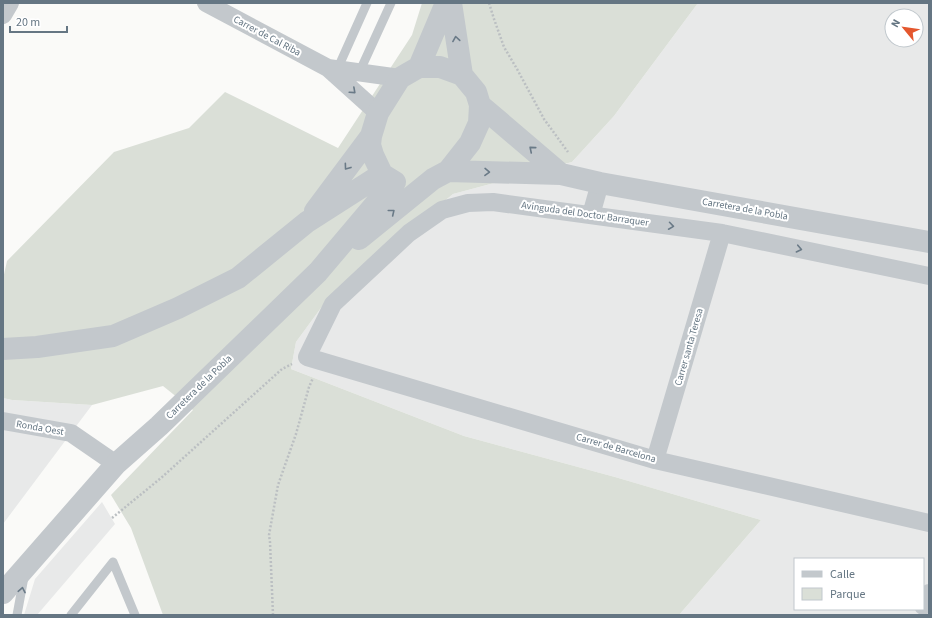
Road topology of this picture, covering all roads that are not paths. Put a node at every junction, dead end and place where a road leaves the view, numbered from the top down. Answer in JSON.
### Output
{"nodes":[{"id":1,"x":10,"y":3,"type":"edge"},
{"id":2,"x":206,"y":3,"type":"edge"},
{"id":3,"x":367,"y":3,"type":"edge"},
{"id":4,"x":391,"y":3,"type":"edge"},
{"id":5,"x":446,"y":3,"type":"edge"},
{"id":6,"x":451,"y":3,"type":"edge"},
{"id":7,"x":3,"y":15,"type":"edge"},
{"id":8,"x":419,"y":68,"type":"junction"},
{"id":9,"x":333,"y":69,"type":"junction"},
{"id":10,"x":359,"y":73,"type":"junction"},
{"id":11,"x":462,"y":75,"type":"junction"},
{"id":12,"x":400,"y":78,"type":"junction"},
{"id":13,"x":480,"y":106,"type":"junction"},
{"id":14,"x":378,"y":113,"type":"junction"},
{"id":15,"x":370,"y":136,"type":"junction"},
{"id":16,"x":566,"y":165,"type":"junction"},
{"id":17,"x":441,"y":175,"type":"junction"},
{"id":18,"x":388,"y":178,"type":"junction"},
{"id":19,"x":600,"y":183,"type":"junction"},
{"id":20,"x":591,"y":215,"type":"junction"},
{"id":21,"x":307,"y":222,"type":"junction"},
{"id":22,"x":722,"y":233,"type":"junction"},
{"id":23,"x":929,"y":242,"type":"edge"},
{"id":24,"x":318,"y":272,"type":"junction"},
{"id":25,"x":929,"y":276,"type":"edge"},
{"id":26,"x":3,"y":348,"type":"edge"},
{"id":27,"x":314,"y":359,"type":"joint"},
{"id":28,"x":3,"y":421,"type":"edge"},
{"id":29,"x":656,"y":460,"type":"junction"},
{"id":30,"x":116,"y":464,"type":"junction"},
{"id":31,"x":929,"y":523,"type":"edge"},
{"id":32,"x":26,"y":566,"type":"junction"},
{"id":33,"x":3,"y":592,"type":"edge"},
{"id":34,"x":929,"y":593,"type":"edge"},
{"id":35,"x":924,"y":604,"type":"edge"},
{"id":36,"x":17,"y":615,"type":"edge"},
{"id":37,"x":71,"y":615,"type":"edge"},
{"id":38,"x":135,"y":615,"type":"edge"}],
"edges":[{"from":1,"to":7,"type":"street"},
{"from":2,"to":9,"type":"street","name":"Carrer de Cal Riba"},
{"from":3,"to":9,"type":"lane"},
{"from":4,"to":10,"type":"lane"},
{"from":5,"to":8,"type":"street"},
{"from":11,"to":6,"type":"street","one_way":true},
{"from":8,"to":11,"type":"street"},
{"from":8,"to":12,"type":"street"},
{"from":9,"to":10,"type":"street","name":"Carrer de Cal Riba"},
{"from":9,"to":14,"type":"street","name":"Carrer de Cal Riba","one_way":true},
{"from":10,"to":12,"type":"street","name":"Carrer de Cal Riba"},
{"from":11,"to":13,"type":"street"},
{"from":12,"to":14,"type":"street"},
{"from":16,"to":13,"type":"street","name":"Carretera de la Pobla","one_way":true},
{"from":13,"to":17,"type":"street"},
{"from":14,"to":15,"type":"street"},
{"from":15,"to":18,"type":"street"},
{"from":15,"to":21,"type":"street","one_way":true},
{"from":17,"to":16,"type":"street","name":"Carretera de la Pobla","one_way":true},
{"from":16,"to":19,"type":"street","name":"Carretera de la Pobla"},
{"from":17,"to":18,"type":"street"},
{"from":24,"to":17,"type":"street","one_way":true},
{"from":18,"to":21,"type":"street"},
{"from":18,"to":24,"type":"street","name":"Carretera de la Pobla"},
{"from":19,"to":20,"type":"street"},
{"from":19,"to":23,"type":"street","name":"Carretera de la Pobla"},
{"from":20,"to":22,"type":"street","name":"Avinguda del Doctor Barraquer","one_way":true},
{"from":20,"to":27,"type":"street","name":"Avinguda del Doctor Barraquer"},
{"from":21,"to":26,"type":"street"},
{"from":22,"to":25,"type":"street","name":"Avinguda del Doctor Barraquer","one_way":true},
{"from":22,"to":29,"type":"street","name":"Carrer santa Teresa"},
{"from":24,"to":30,"type":"street","name":"Carretera de la Pobla"},
{"from":27,"to":29,"type":"street","name":"Carrer de Barcelona"},
{"from":28,"to":30,"type":"street","name":"Ronda Oest"},
{"from":29,"to":31,"type":"street","name":"Carrer de Barcelona"},
{"from":30,"to":32,"type":"street","name":"Carretera de la Pobla"},
{"from":32,"to":33,"type":"street","name":"Carretera de la Pobla"},
{"from":36,"to":32,"type":"lane","one_way":true},
{"from":34,"to":35,"type":"street"},
{"from":37,"to":38,"type":"lane"}]}
